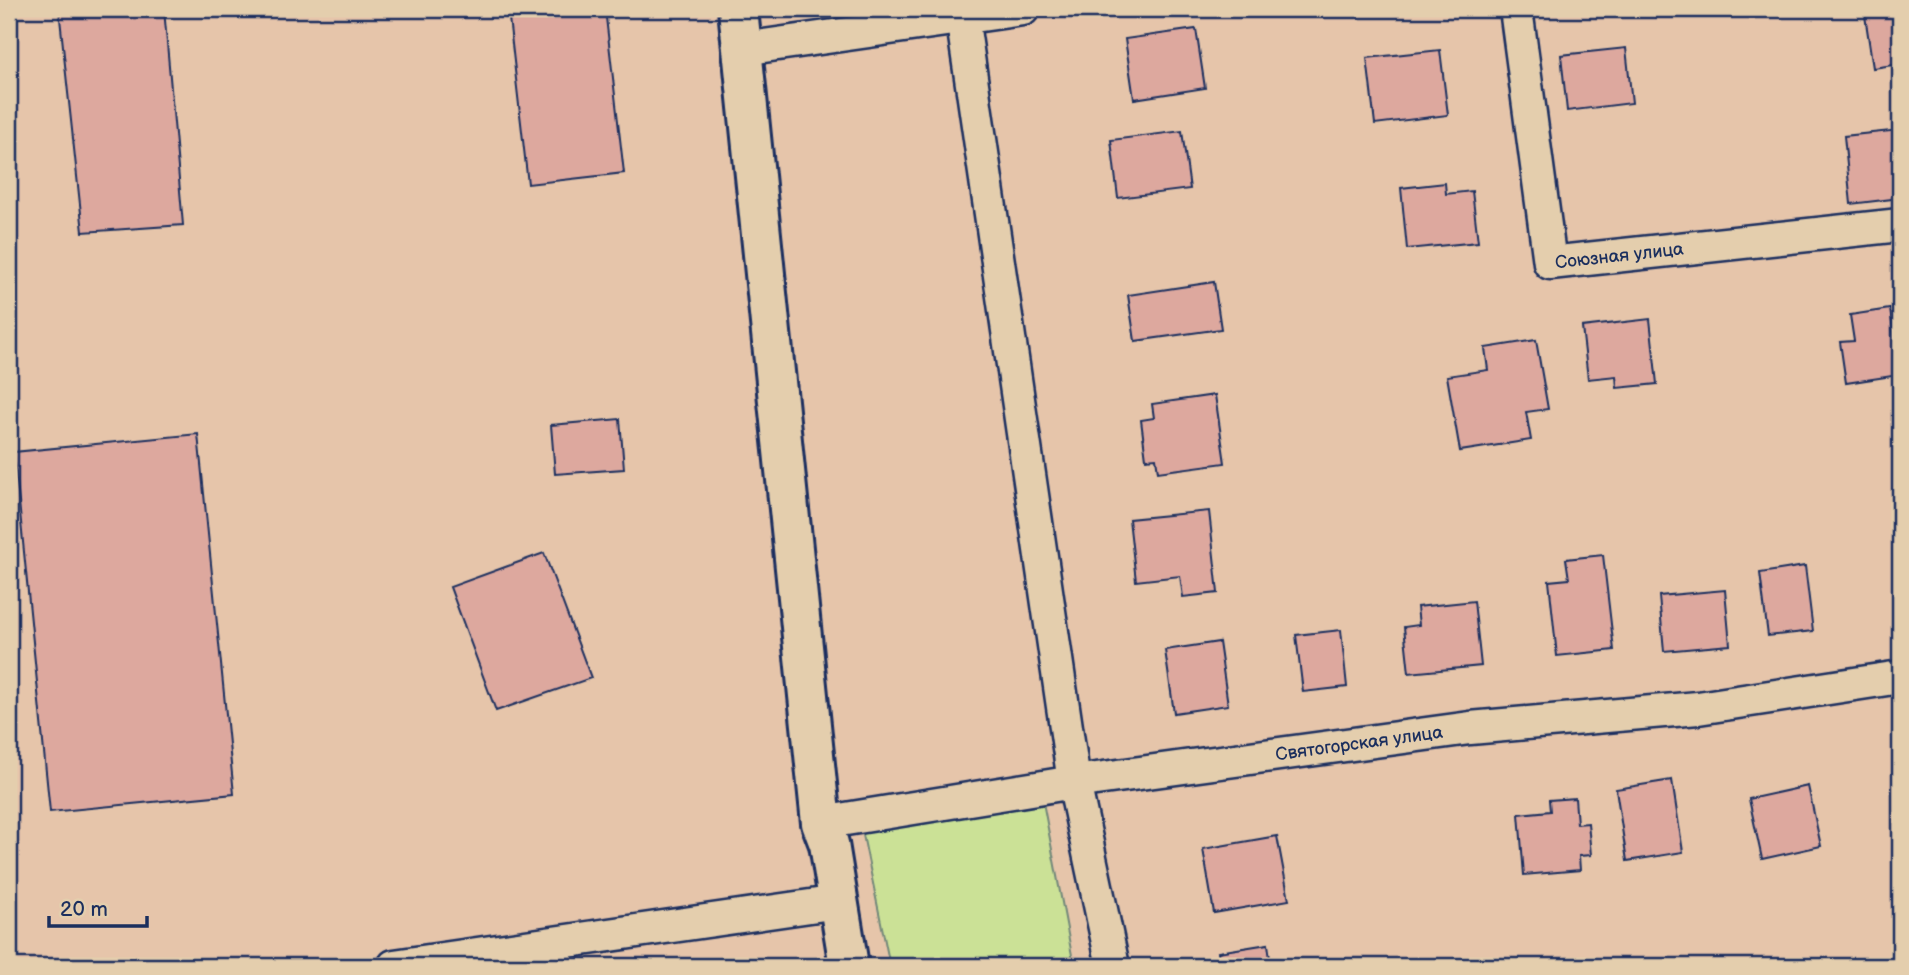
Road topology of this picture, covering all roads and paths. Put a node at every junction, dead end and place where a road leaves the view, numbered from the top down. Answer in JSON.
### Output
{"nodes":[{"id":1,"x":738,"y":9,"type":"edge"},
{"id":2,"x":1023,"y":9,"type":"edge"},
{"id":3,"x":1516,"y":9,"type":"edge"},
{"id":4,"x":962,"y":14,"type":"edge"},
{"id":5,"x":743,"y":49,"type":"junction"},
{"id":6,"x":1900,"y":225,"type":"edge"},
{"id":7,"x":1900,"y":677,"type":"edge"},
{"id":8,"x":1074,"y":782,"type":"junction"},
{"id":9,"x":821,"y":823,"type":"junction"},
{"id":10,"x":838,"y":902,"type":"junction"},
{"id":11,"x":394,"y":966,"type":"edge"},
{"id":12,"x":849,"y":966,"type":"edge"},
{"id":13,"x":1113,"y":966,"type":"edge"}],
"edges":[{"from":1,"to":5,"type":"main road"},
{"from":2,"to":4,"type":"street"},
{"from":3,"to":6,"type":"street","name":"Союзная улица"},
{"from":4,"to":5,"type":"street"},
{"from":4,"to":8,"type":"street"},
{"from":5,"to":9,"type":"main road"},
{"from":7,"to":8,"type":"street","name":"Святогорская улица"},
{"from":8,"to":9,"type":"street","name":"Святогорская улица"},
{"from":8,"to":13,"type":"street"},
{"from":9,"to":10,"type":"main road"},
{"from":10,"to":11,"type":"street"},
{"from":10,"to":12,"type":"main road"}]}
